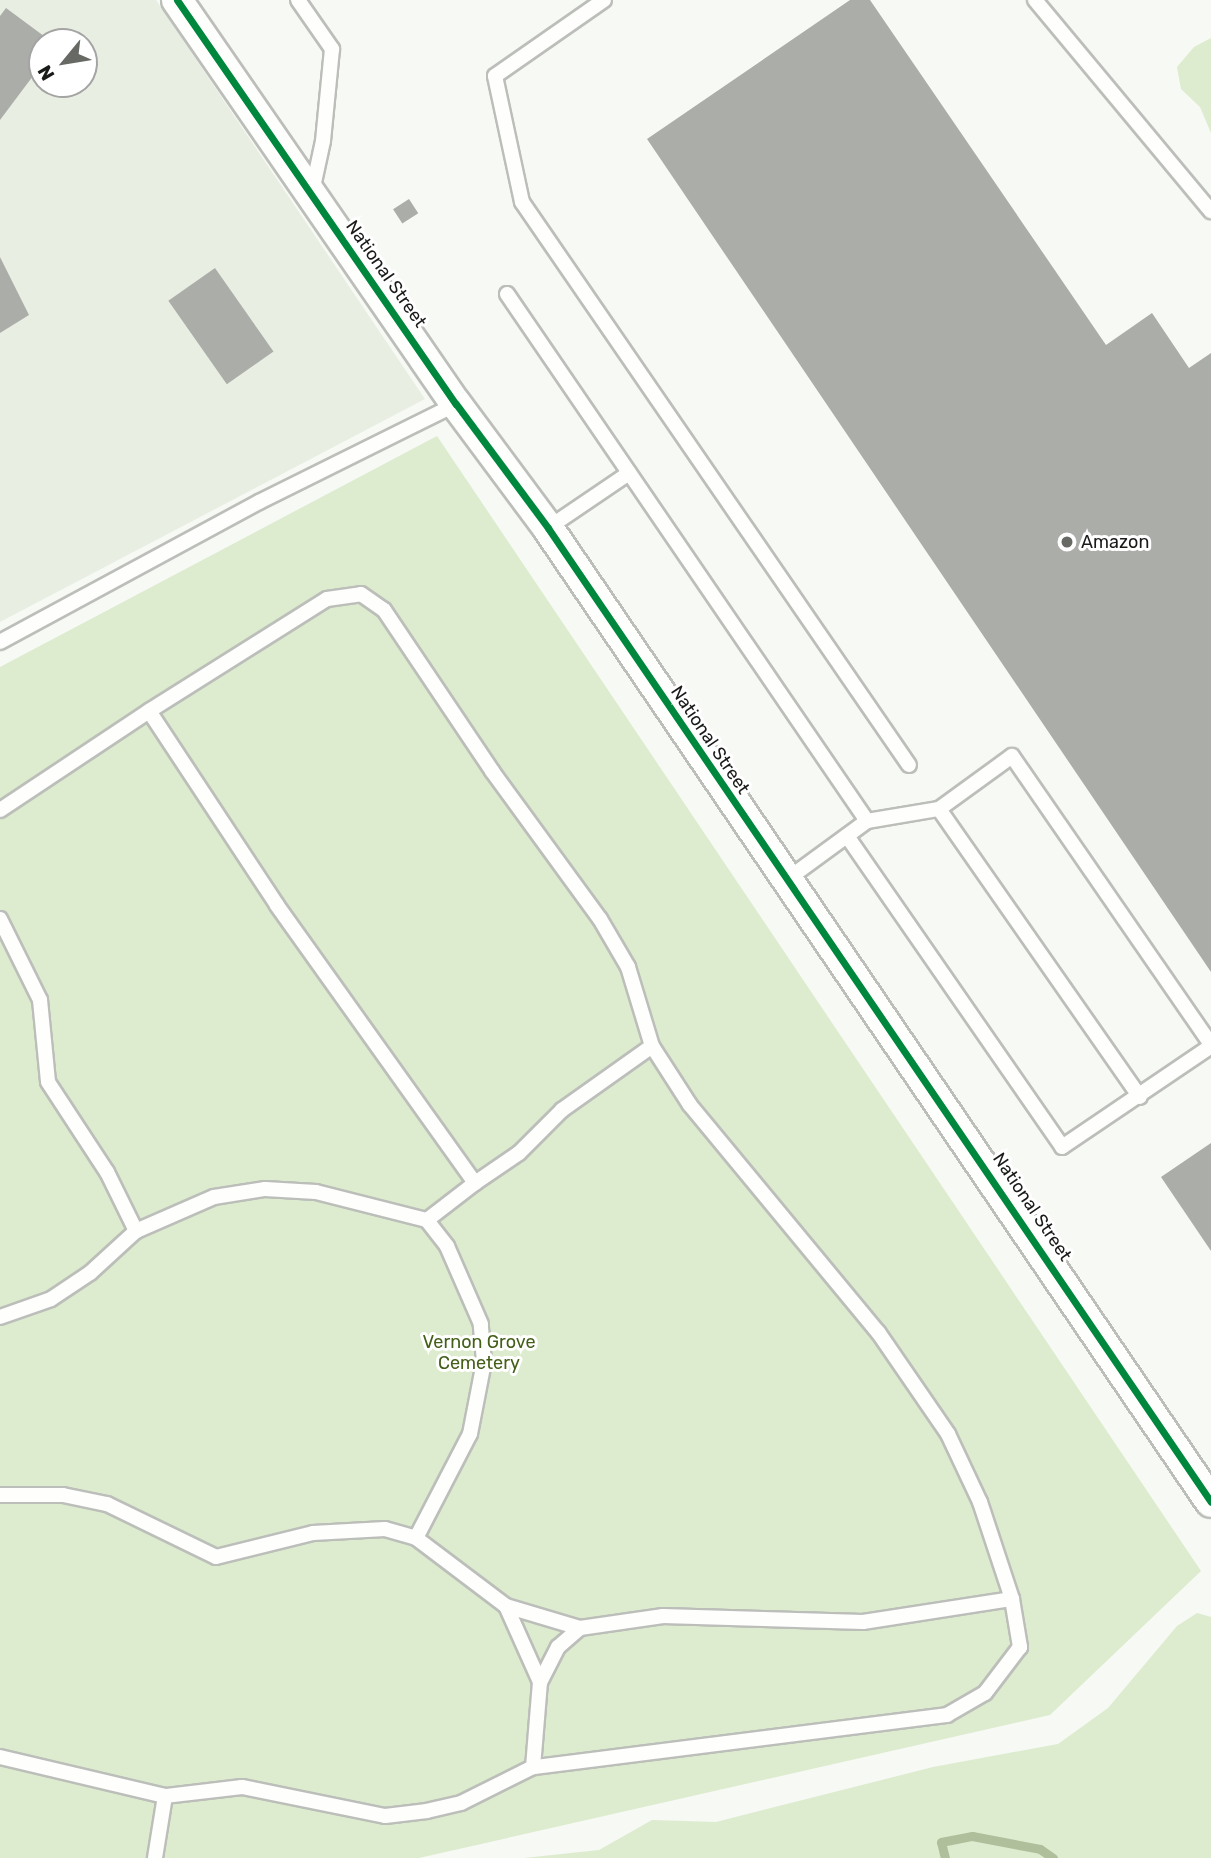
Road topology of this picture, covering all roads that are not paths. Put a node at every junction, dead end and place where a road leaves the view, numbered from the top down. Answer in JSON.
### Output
{"nodes":[{"id":1,"x":177,"y":0,"type":"edge"},
{"id":2,"x":298,"y":0,"type":"edge"},
{"id":3,"x":604,"y":0,"type":"edge"},
{"id":4,"x":1035,"y":0,"type":"edge"},
{"id":5,"x":312,"y":193,"type":"junction"},
{"id":6,"x":1211,"y":211,"type":"edge"},
{"id":7,"x":507,"y":294,"type":"dead end"},
{"id":8,"x":456,"y":404,"type":"junction"},
{"id":9,"x":629,"y":473,"type":"junction"},
{"id":10,"x":548,"y":528,"type":"junction"},
{"id":11,"x":0,"y":642,"type":"edge"},
{"id":12,"x":149,"y":711,"type":"junction"},
{"id":13,"x":909,"y":765,"type":"dead end"},
{"id":14,"x":939,"y":809,"type":"junction"},
{"id":15,"x":0,"y":810,"type":"edge"},
{"id":16,"x":867,"y":821,"type":"junction"},
{"id":17,"x":847,"y":836,"type":"junction"},
{"id":18,"x":785,"y":881,"type":"junction"},
{"id":19,"x":0,"y":919,"type":"edge"},
{"id":20,"x":1211,"y":1045,"type":"edge"},
{"id":21,"x":652,"y":1046,"type":"junction"},
{"id":22,"x":1140,"y":1097,"type":"junction"},
{"id":23,"x":475,"y":1183,"type":"junction"},
{"id":24,"x":427,"y":1220,"type":"junction"},
{"id":25,"x":136,"y":1231,"type":"junction"},
{"id":26,"x":0,"y":1317,"type":"edge"},
{"id":27,"x":0,"y":1495,"type":"edge"},
{"id":28,"x":1211,"y":1502,"type":"edge"},
{"id":29,"x":416,"y":1538,"type":"junction"},
{"id":30,"x":1012,"y":1599,"type":"junction"},
{"id":31,"x":506,"y":1606,"type":"junction"},
{"id":32,"x":580,"y":1628,"type":"junction"},
{"id":33,"x":540,"y":1682,"type":"junction"},
{"id":34,"x":0,"y":1757,"type":"edge"},
{"id":35,"x":533,"y":1767,"type":"junction"},
{"id":36,"x":164,"y":1796,"type":"junction"},
{"id":37,"x":155,"y":1858,"type":"edge"}],
"edges":[{"from":1,"to":5,"type":"street","name":"National Street"},
{"from":2,"to":5,"type":"lane"},
{"from":3,"to":13,"type":"lane"},
{"from":4,"to":6,"type":"lane"},
{"from":5,"to":8,"type":"street","name":"National Street"},
{"from":7,"to":9,"type":"lane"},
{"from":8,"to":10,"type":"street","name":"National Street"},
{"from":8,"to":11,"type":"lane"},
{"from":9,"to":10,"type":"lane"},
{"from":9,"to":16,"type":"lane"},
{"from":10,"to":18,"type":"street","name":"National Street"},
{"from":12,"to":15,"type":"lane"},
{"from":12,"to":21,"type":"lane"},
{"from":12,"to":23,"type":"lane"},
{"from":14,"to":16,"type":"lane"},
{"from":14,"to":20,"type":"lane"},
{"from":14,"to":22,"type":"lane"},
{"from":16,"to":17,"type":"lane"},
{"from":17,"to":18,"type":"lane"},
{"from":17,"to":22,"type":"lane"},
{"from":18,"to":28,"type":"street","name":"National Street"},
{"from":19,"to":25,"type":"lane"},
{"from":20,"to":22,"type":"lane"},
{"from":21,"to":23,"type":"lane"},
{"from":21,"to":30,"type":"lane"},
{"from":23,"to":24,"type":"lane"},
{"from":24,"to":25,"type":"lane"},
{"from":24,"to":29,"type":"lane"},
{"from":25,"to":26,"type":"lane"},
{"from":27,"to":29,"type":"lane"},
{"from":29,"to":31,"type":"lane"},
{"from":30,"to":32,"type":"lane"},
{"from":30,"to":35,"type":"lane"},
{"from":31,"to":32,"type":"lane"},
{"from":31,"to":33,"type":"lane"},
{"from":32,"to":33,"type":"lane"},
{"from":33,"to":35,"type":"lane"},
{"from":34,"to":36,"type":"lane"},
{"from":35,"to":36,"type":"lane"},
{"from":36,"to":37,"type":"lane"}]}
